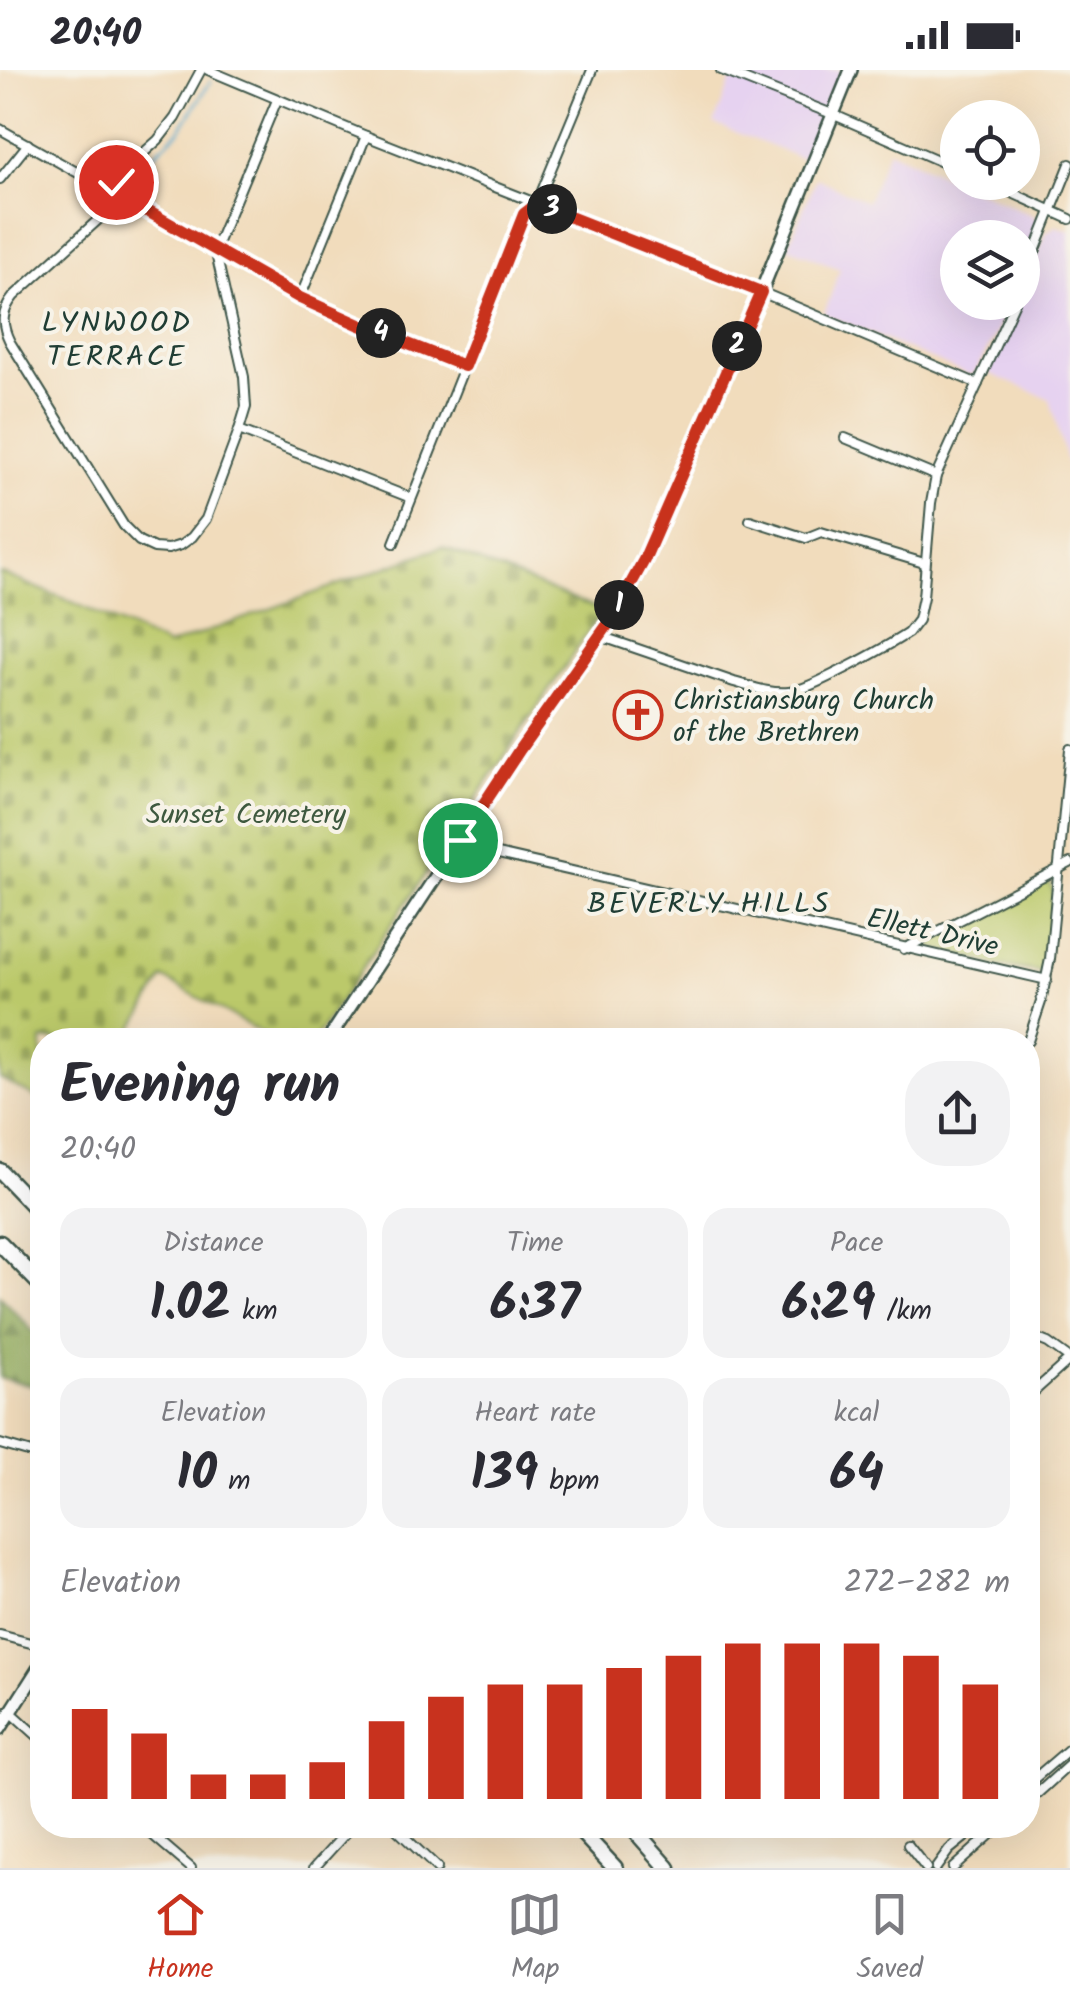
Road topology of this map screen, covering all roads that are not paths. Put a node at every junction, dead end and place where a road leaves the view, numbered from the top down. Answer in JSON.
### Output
{"nodes":[{"id":1,"x":200,"y":70,"type":"edge"},
{"id":2,"x":208,"y":70,"type":"edge"},
{"id":3,"x":592,"y":70,"type":"edge"},
{"id":4,"x":721,"y":70,"type":"edge"},
{"id":5,"x":850,"y":70,"type":"edge"},
{"id":6,"x":277,"y":100,"type":"junction"},
{"id":7,"x":832,"y":114,"type":"junction"},
{"id":8,"x":0,"y":129,"type":"edge"},
{"id":9,"x":366,"y":136,"type":"junction"},
{"id":10,"x":28,"y":144,"type":"junction"},
{"id":11,"x":940,"y":162,"type":"edge"},
{"id":12,"x":1070,"y":164,"type":"edge"},
{"id":13,"x":0,"y":179,"type":"edge"},
{"id":14,"x":114,"y":192,"type":"junction"},
{"id":15,"x":1028,"y":200,"type":"edge"},
{"id":16,"x":537,"y":204,"type":"junction"},
{"id":17,"x":1051,"y":210,"type":"junction"},
{"id":18,"x":1070,"y":219,"type":"edge"},
{"id":19,"x":1040,"y":238,"type":"edge"},
{"id":20,"x":215,"y":248,"type":"junction"},
{"id":21,"x":761,"y":292,"type":"junction"},
{"id":22,"x":300,"y":298,"type":"junction"},
{"id":23,"x":2,"y":317,"type":"edge"},
{"id":24,"x":1007,"y":320,"type":"edge"},
{"id":25,"x":464,"y":366,"type":"junction"},
{"id":26,"x":978,"y":384,"type":"junction"},
{"id":27,"x":240,"y":430,"type":"junction"},
{"id":28,"x":845,"y":438,"type":"dead end"},
{"id":29,"x":936,"y":476,"type":"junction"},
{"id":30,"x":411,"y":498,"type":"junction"},
{"id":31,"x":750,"y":520,"type":"dead end"},
{"id":32,"x":394,"y":542,"type":"dead end"},
{"id":33,"x":924,"y":563,"type":"junction"},
{"id":34,"x":600,"y":636,"type":"junction"},
{"id":35,"x":1070,"y":749,"type":"edge"},
{"id":36,"x":460,"y":840,"type":"junction"},
{"id":37,"x":1070,"y":863,"type":"edge"},
{"id":38,"x":1059,"y":869,"type":"junction"},
{"id":39,"x":904,"y":949,"type":"junction"},
{"id":40,"x":1047,"y":980,"type":"junction"},
{"id":41,"x":336,"y":1028,"type":"edge"},
{"id":42,"x":1032,"y":1028,"type":"edge"},
{"id":43,"x":0,"y":1171,"type":"edge"},
{"id":44,"x":30,"y":1202,"type":"edge"},
{"id":45,"x":0,"y":1243,"type":"edge"},
{"id":46,"x":30,"y":1274,"type":"edge"},
{"id":47,"x":1040,"y":1340,"type":"edge"},
{"id":48,"x":1070,"y":1359,"type":"edge"},
{"id":49,"x":1040,"y":1386,"type":"edge"},
{"id":50,"x":0,"y":1444,"type":"edge"},
{"id":51,"x":30,"y":1453,"type":"edge"},
{"id":52,"x":0,"y":1635,"type":"edge"},
{"id":53,"x":30,"y":1643,"type":"edge"},
{"id":54,"x":30,"y":1683,"type":"edge"},
{"id":55,"x":12,"y":1714,"type":"junction"},
{"id":56,"x":0,"y":1729,"type":"edge"},
{"id":57,"x":30,"y":1730,"type":"edge"},
{"id":58,"x":1070,"y":1748,"type":"edge"},
{"id":59,"x":1070,"y":1764,"type":"edge"},
{"id":60,"x":1040,"y":1774,"type":"edge"},
{"id":61,"x":1040,"y":1791,"type":"edge"},
{"id":62,"x":157,"y":1838,"type":"edge"},
{"id":63,"x":341,"y":1838,"type":"edge"},
{"id":64,"x":406,"y":1838,"type":"edge"},
{"id":65,"x":587,"y":1838,"type":"edge"},
{"id":66,"x":641,"y":1838,"type":"edge"},
{"id":67,"x":964,"y":1838,"type":"edge"},
{"id":68,"x":987,"y":1838,"type":"edge"},
{"id":69,"x":908,"y":1846,"type":"dead end"},
{"id":70,"x":940,"y":1867,"type":"edge"},
{"id":71,"x":191,"y":1868,"type":"edge"},
{"id":72,"x":314,"y":1868,"type":"edge"},
{"id":73,"x":438,"y":1868,"type":"edge"},
{"id":74,"x":615,"y":1868,"type":"edge"},
{"id":75,"x":668,"y":1868,"type":"edge"},
{"id":76,"x":926,"y":1868,"type":"edge"},
{"id":77,"x":953,"y":1868,"type":"edge"}],
"edges":[{"from":1,"to":14,"type":"street"},
{"from":2,"to":6,"type":"street"},
{"from":3,"to":16,"type":"street"},
{"from":4,"to":7,"type":"street"},
{"from":5,"to":7,"type":"main road"},
{"from":6,"to":9,"type":"street"},
{"from":6,"to":20,"type":"street"},
{"from":7,"to":11,"type":"street"},
{"from":7,"to":21,"type":"main road"},
{"from":8,"to":10,"type":"street"},
{"from":9,"to":16,"type":"street"},
{"from":9,"to":22,"type":"street"},
{"from":10,"to":13,"type":"street"},
{"from":10,"to":14,"type":"street"},
{"from":12,"to":17,"type":"street"},
{"from":14,"to":20,"type":"street"},
{"from":14,"to":23,"type":"street"},
{"from":15,"to":17,"type":"street"},
{"from":16,"to":21,"type":"street"},
{"from":16,"to":25,"type":"street"},
{"from":17,"to":18,"type":"street"},
{"from":17,"to":19,"type":"street"},
{"from":20,"to":22,"type":"street"},
{"from":20,"to":27,"type":"street"},
{"from":21,"to":26,"type":"street"},
{"from":21,"to":34,"type":"main road"},
{"from":22,"to":25,"type":"street"},
{"from":23,"to":27,"type":"street"},
{"from":24,"to":26,"type":"street"},
{"from":25,"to":30,"type":"street"},
{"from":26,"to":29,"type":"street"},
{"from":27,"to":30,"type":"street"},
{"from":28,"to":29,"type":"street"},
{"from":29,"to":33,"type":"street"},
{"from":30,"to":32,"type":"street"},
{"from":31,"to":33,"type":"street"},
{"from":33,"to":34,"type":"street"},
{"from":34,"to":36,"type":"main road"},
{"from":35,"to":38,"type":"street"},
{"from":36,"to":39,"type":"street","name":"Ellett Drive"},
{"from":36,"to":41,"type":"main road"},
{"from":37,"to":38,"type":"street"},
{"from":38,"to":39,"type":"street"},
{"from":38,"to":40,"type":"street"},
{"from":39,"to":40,"type":"street","name":"Ellett Drive"},
{"from":40,"to":42,"type":"street"},
{"from":43,"to":44,"type":"highway"},
{"from":45,"to":46,"type":"highway"},
{"from":47,"to":48,"type":"street"},
{"from":48,"to":49,"type":"street"},
{"from":50,"to":51,"type":"street"},
{"from":52,"to":53,"type":"street"},
{"from":54,"to":55,"type":"main road"},
{"from":55,"to":56,"type":"main road"},
{"from":55,"to":57,"type":"street"},
{"from":58,"to":60,"type":"street"},
{"from":59,"to":61,"type":"street"},
{"from":62,"to":71,"type":"street"},
{"from":63,"to":72,"type":"street"},
{"from":64,"to":73,"type":"street"},
{"from":65,"to":74,"type":"highway"},
{"from":66,"to":75,"type":"highway"},
{"from":67,"to":70,"type":"street"},
{"from":68,"to":77,"type":"street"},
{"from":69,"to":76,"type":"street"}]}
